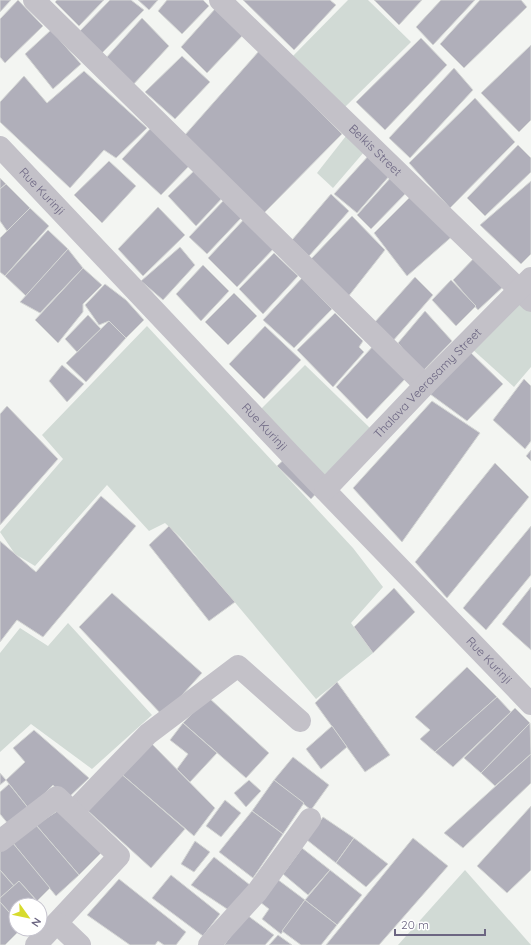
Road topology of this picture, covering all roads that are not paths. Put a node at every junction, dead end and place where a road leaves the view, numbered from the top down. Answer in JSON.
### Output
{"nodes":[{"id":1,"x":34,"y":0,"type":"edge"},
{"id":2,"x":220,"y":0,"type":"edge"},
{"id":3,"x":0,"y":147,"type":"edge"},
{"id":4,"x":527,"y":289,"type":"edge"},
{"id":5,"x":425,"y":385,"type":"junction"},
{"id":6,"x":325,"y":490,"type":"junction"},
{"id":7,"x":531,"y":704,"type":"edge"},
{"id":8,"x":300,"y":721,"type":"dead end"},
{"id":9,"x":73,"y":812,"type":"junction"},
{"id":10,"x":310,"y":819,"type":"dead end"},
{"id":11,"x":0,"y":841,"type":"edge"},
{"id":12,"x":57,"y":922,"type":"junction"},
{"id":13,"x":36,"y":945,"type":"edge"},
{"id":14,"x":80,"y":945,"type":"edge"},
{"id":15,"x":209,"y":945,"type":"edge"}],
"edges":[{"from":1,"to":5,"type":"street"},
{"from":2,"to":4,"type":"street","name":"Belkis Street"},
{"from":3,"to":6,"type":"street","name":"Rue Kurinji"},
{"from":4,"to":5,"type":"street","name":"Thalava Veerasamy Street"},
{"from":5,"to":6,"type":"street","name":"Thalava Veerasamy Street"},
{"from":6,"to":7,"type":"street","name":"Rue Kurinji"},
{"from":8,"to":9,"type":"street"},
{"from":9,"to":11,"type":"street"},
{"from":9,"to":12,"type":"street"},
{"from":10,"to":15,"type":"street"},
{"from":12,"to":13,"type":"street"},
{"from":12,"to":14,"type":"street"}]}
